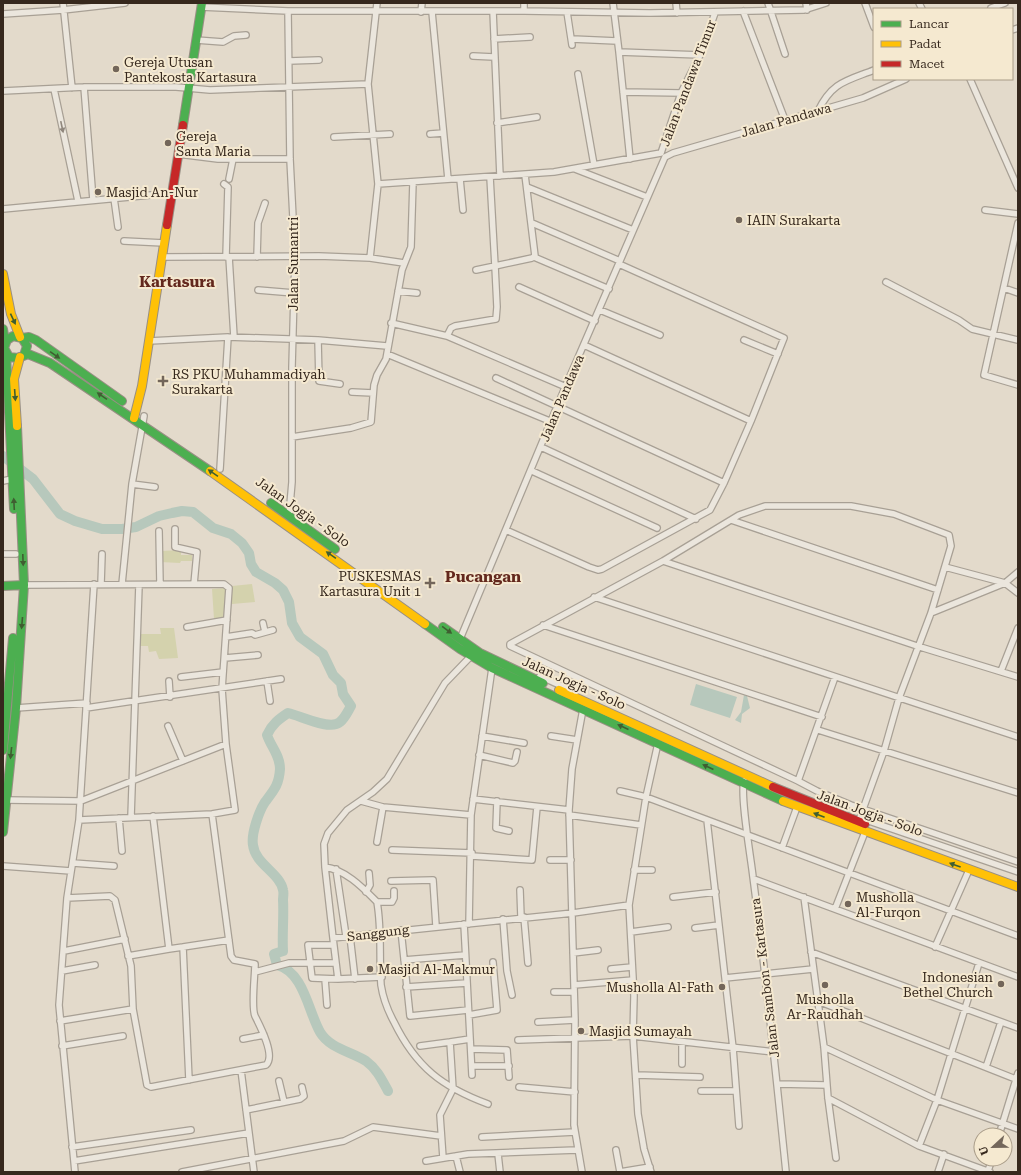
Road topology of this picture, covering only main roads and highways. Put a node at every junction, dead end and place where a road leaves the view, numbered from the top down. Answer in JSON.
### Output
{"nodes":[{"id":1,"x":202,"y":5,"type":"edge"},
{"id":2,"x":3,"y":274,"type":"edge"},
{"id":3,"x":3,"y":330,"type":"edge"},
{"id":4,"x":21,"y":337,"type":"junction"},
{"id":5,"x":5,"y":342,"type":"junction"},
{"id":6,"x":6,"y":354,"type":"junction"},
{"id":7,"x":22,"y":356,"type":"junction"},
{"id":8,"x":135,"y":414,"type":"junction"},
{"id":9,"x":142,"y":420,"type":"junction"},
{"id":10,"x":17,"y":479,"type":"junction"},
{"id":11,"x":344,"y":555,"type":"dead end"},
{"id":12,"x":20,"y":585,"type":"junction"},
{"id":13,"x":3,"y":586,"type":"edge"},
{"id":14,"x":401,"y":596,"type":"dead end"},
{"id":15,"x":495,"y":665,"type":"junction"},
{"id":16,"x":7,"y":668,"type":"edge"},
{"id":17,"x":4,"y":738,"type":"edge"},
{"id":18,"x":3,"y":754,"type":"edge"},
{"id":19,"x":745,"y":780,"type":"junction"},
{"id":20,"x":858,"y":823,"type":"junction"},
{"id":21,"x":3,"y":832,"type":"edge"},
{"id":22,"x":1018,"y":879,"type":"edge"},
{"id":23,"x":1018,"y":887,"type":"edge"}],
"edges":[{"from":1,"to":8,"type":"main road"},
{"from":2,"to":4,"type":"main road","one_way":true},
{"from":3,"to":5,"type":"main road"},
{"from":4,"to":5,"type":"main road"},
{"from":4,"to":7,"type":"main road"},
{"from":4,"to":8,"type":"main road","one_way":true},
{"from":5,"to":6,"type":"main road"},
{"from":6,"to":7,"type":"main road"},
{"from":6,"to":10,"type":"main road"},
{"from":8,"to":7,"type":"main road","one_way":true},
{"from":7,"to":10,"type":"main road","one_way":true},
{"from":8,"to":9,"type":"main road"},
{"from":9,"to":11,"type":"main road","name":"Jalan Jogja - Solo"},
{"from":15,"to":9,"type":"main road","name":"Jalan Jogja - Solo","one_way":true},
{"from":10,"to":12,"type":"main road","one_way":true},
{"from":12,"to":10,"type":"main road","one_way":true},
{"from":12,"to":13,"type":"main road"},
{"from":12,"to":16,"type":"main road"},
{"from":12,"to":21,"type":"main road","one_way":true},
{"from":14,"to":15,"type":"main road","name":"Jalan Jogja - Solo","one_way":true},
{"from":19,"to":15,"type":"main road","name":"Jalan Jogja - Solo","one_way":true},
{"from":15,"to":19,"type":"main road","name":"Jalan Jogja - Solo"},
{"from":16,"to":17,"type":"main road"},
{"from":17,"to":18,"type":"main road"},
{"from":19,"to":20,"type":"main road","name":"Jalan Jogja - Solo"},
{"from":20,"to":19,"type":"main road","name":"Jalan Jogja - Solo","one_way":true},
{"from":20,"to":22,"type":"main road","name":"Jalan Jogja - Solo"},
{"from":23,"to":20,"type":"main road","name":"Jalan Jogja - Solo","one_way":true}]}
